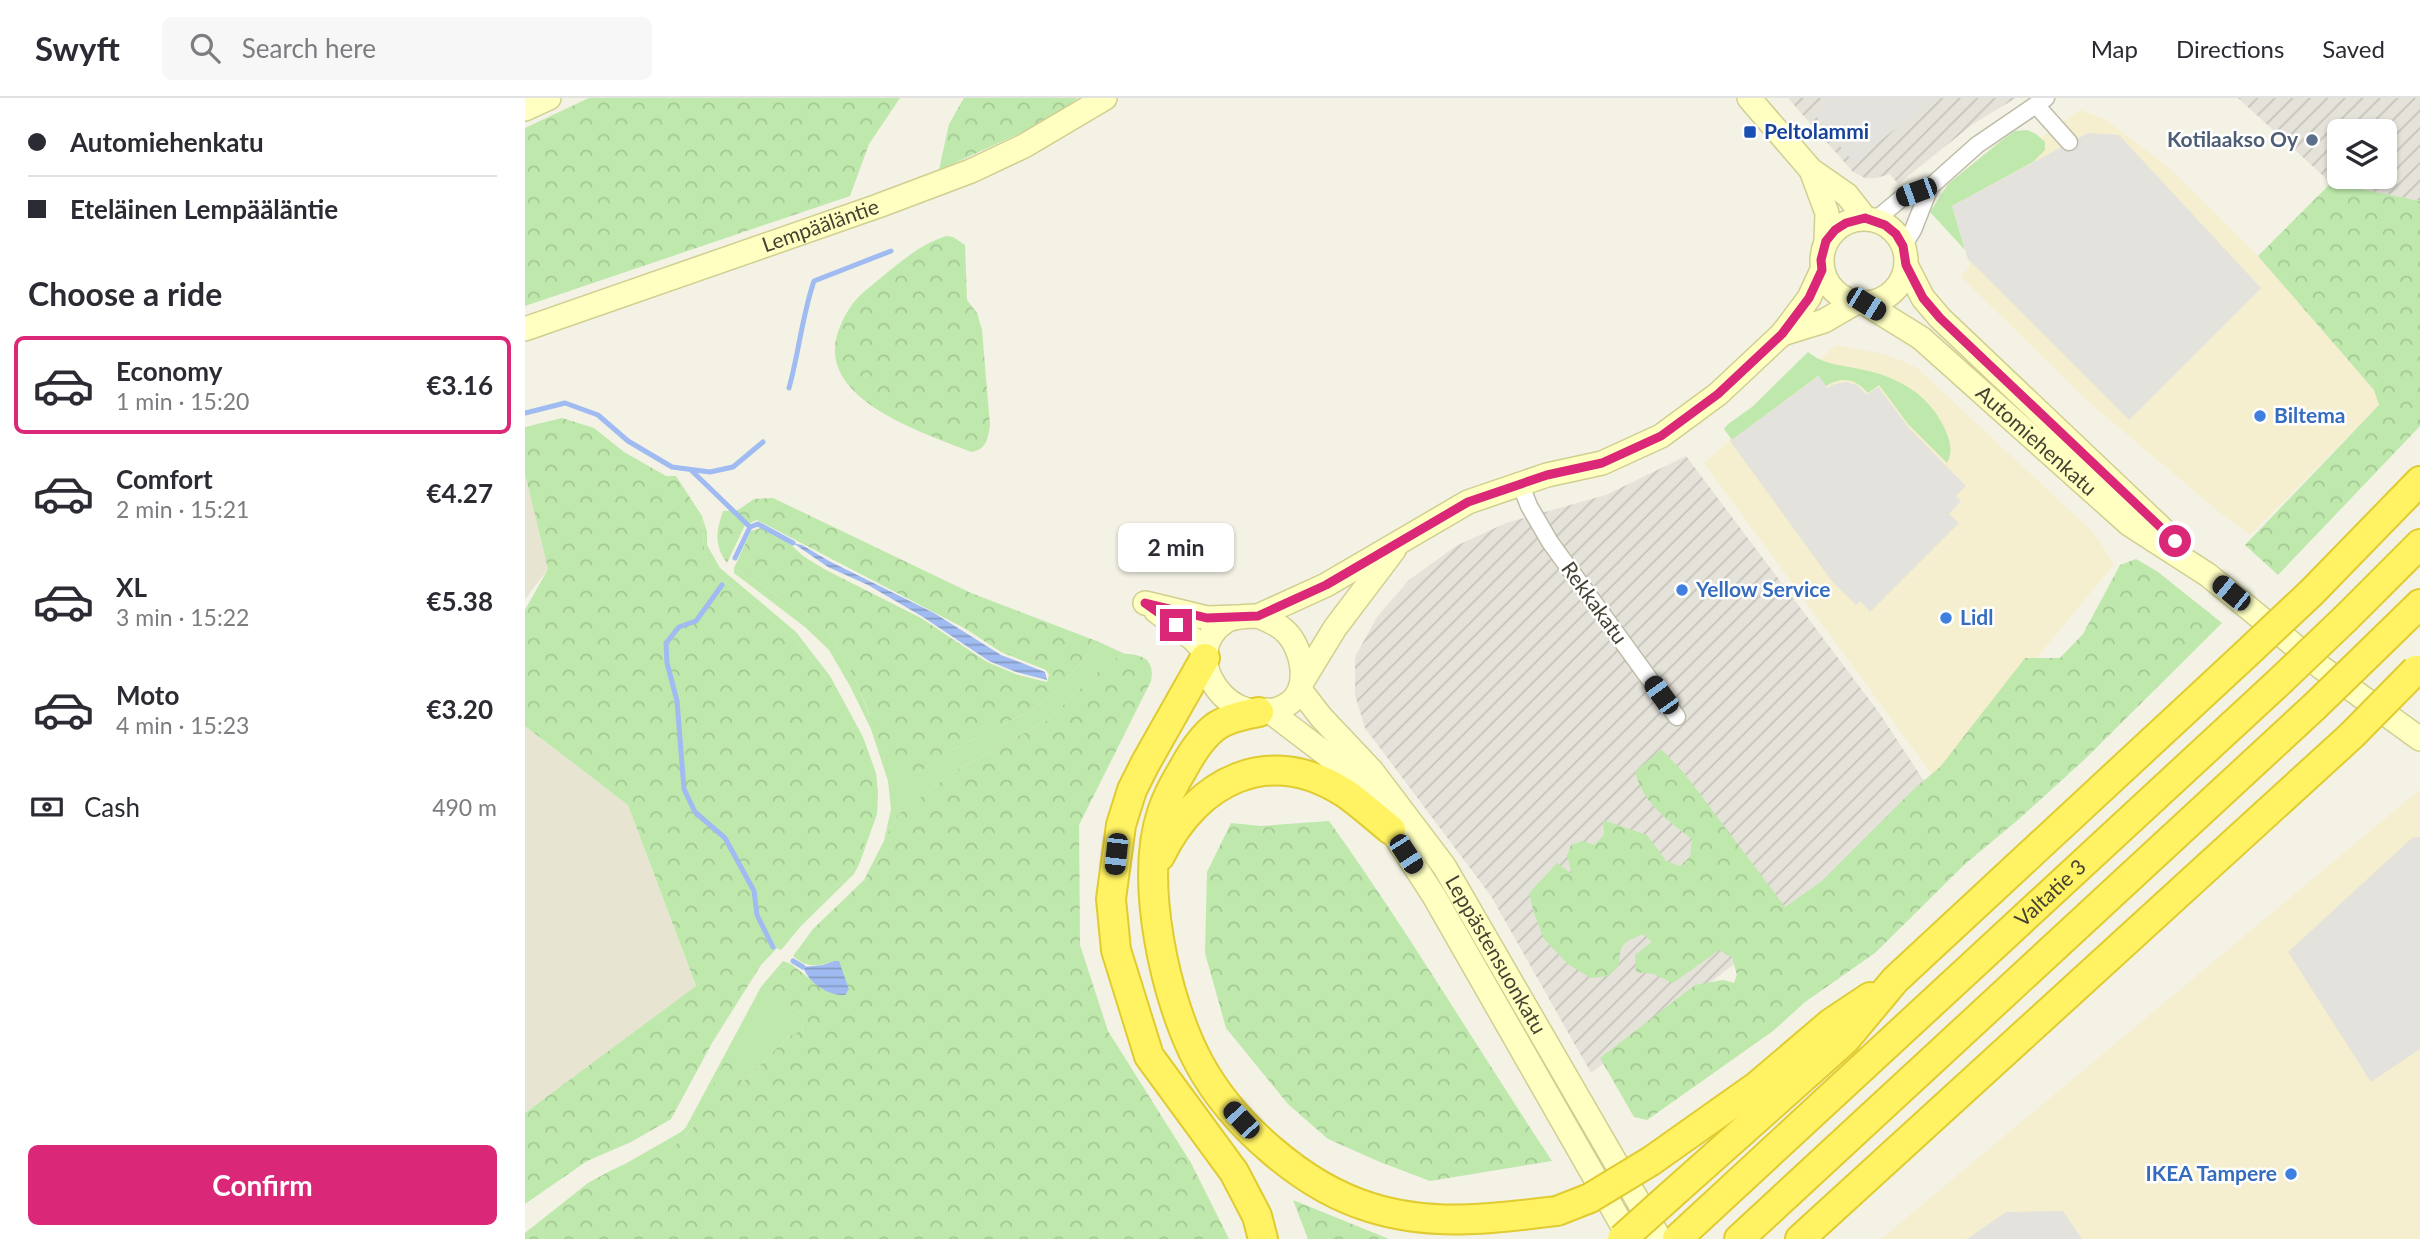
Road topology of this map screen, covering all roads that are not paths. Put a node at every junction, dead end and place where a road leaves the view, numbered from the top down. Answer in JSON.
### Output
{"nodes":[{"id":1,"x":548,"y":98,"type":"edge"},
{"id":2,"x":1105,"y":98,"type":"edge"},
{"id":3,"x":1749,"y":98,"type":"edge"},
{"id":4,"x":2041,"y":102,"type":"edge"},
{"id":5,"x":525,"y":109,"type":"edge"},
{"id":6,"x":2069,"y":142,"type":"dead end"},
{"id":7,"x":1811,"y":170,"type":"junction"},
{"id":8,"x":1930,"y":187,"type":"junction"},
{"id":9,"x":1869,"y":220,"type":"junction"},
{"id":10,"x":1826,"y":241,"type":"junction"},
{"id":11,"x":1905,"y":255,"type":"junction"},
{"id":12,"x":1822,"y":270,"type":"junction"},
{"id":13,"x":1860,"y":303,"type":"junction"},
{"id":14,"x":525,"y":329,"type":"edge"},
{"id":15,"x":1782,"y":334,"type":"junction"},
{"id":16,"x":2420,"y":481,"type":"edge"},
{"id":17,"x":1520,"y":483,"type":"junction"},
{"id":18,"x":1400,"y":542,"type":"junction"},
{"id":19,"x":2420,"y":544,"type":"edge"},
{"id":20,"x":2208,"y":575,"type":"junction"},
{"id":21,"x":2420,"y":604,"type":"edge"},
{"id":22,"x":1247,"y":617,"type":"junction"},
{"id":23,"x":1206,"y":655,"type":"junction"},
{"id":24,"x":2418,"y":668,"type":"edge"},
{"id":25,"x":1301,"y":687,"type":"junction"},
{"id":26,"x":1264,"y":711,"type":"junction"},
{"id":27,"x":1677,"y":717,"type":"dead end"},
{"id":28,"x":2418,"y":737,"type":"edge"},
{"id":29,"x":1391,"y":830,"type":"junction"},
{"id":30,"x":1154,"y":868,"type":"junction"},
{"id":31,"x":1895,"y":981,"type":"junction"},
{"id":32,"x":1833,"y":1209,"type":"junction"},
{"id":33,"x":1683,"y":1233,"type":"edge"},
{"id":34,"x":1263,"y":1239,"type":"edge"},
{"id":35,"x":1622,"y":1239,"type":"edge"},
{"id":36,"x":1630,"y":1239,"type":"edge"},
{"id":37,"x":1660,"y":1239,"type":"edge"},
{"id":38,"x":1739,"y":1239,"type":"edge"},
{"id":39,"x":1800,"y":1239,"type":"edge"},
{"id":40,"x":1807,"y":1239,"type":"edge"}],
"edges":[{"from":1,"to":5,"type":"main road"},
{"from":2,"to":14,"type":"main road","name":"Lempääläntie"},
{"from":3,"to":7,"type":"main road"},
{"from":4,"to":6,"type":"street"},
{"from":4,"to":8,"type":"street"},
{"from":7,"to":9,"type":"main road"},
{"from":7,"to":10,"type":"main road"},
{"from":8,"to":9,"type":"street"},
{"from":8,"to":11,"type":"street"},
{"from":9,"to":10,"type":"main road"},
{"from":9,"to":11,"type":"main road"},
{"from":10,"to":12,"type":"main road"},
{"from":11,"to":13,"type":"main road"},
{"from":11,"to":20,"type":"main road","name":"Automiehenkatu"},
{"from":12,"to":13,"type":"main road"},
{"from":12,"to":15,"type":"main road"},
{"from":13,"to":15,"type":"main road"},
{"from":13,"to":20,"type":"main road","name":"Automiehenkatu"},
{"from":15,"to":17,"type":"main road"},
{"from":16,"to":31,"type":"highway","bridge":true},
{"from":17,"to":18,"type":"main road"},
{"from":17,"to":27,"type":"street","name":"Rekkakatu"},
{"from":18,"to":22,"type":"main road"},
{"from":18,"to":25,"type":"main road"},
{"from":19,"to":33,"type":"highway","name":"Valtatie 3","bridge":true},
{"from":20,"to":28,"type":"main road","name":"Automiehenkatu"},
{"from":21,"to":38,"type":"highway","name":"Valtatie 3","bridge":true},
{"from":22,"to":23,"type":"main road"},
{"from":22,"to":23,"type":"main road"},
{"from":22,"to":25,"type":"main road"},
{"from":23,"to":26,"type":"main road"},
{"from":23,"to":34,"type":"highway"},
{"from":24,"to":32,"type":"highway","bridge":true},
{"from":25,"to":26,"type":"main road"},
{"from":25,"to":37,"type":"main road","name":"Leppästensuonkatu"},
{"from":26,"to":29,"type":"main road","name":"Leppästensuonkatu"},
{"from":26,"to":30,"type":"highway"},
{"from":29,"to":30,"type":"highway"},
{"from":29,"to":36,"type":"main road","name":"Leppästensuonkatu"},
{"from":30,"to":31,"type":"highway","bridge":true},
{"from":31,"to":35,"type":"highway","bridge":true},
{"from":32,"to":39,"type":"highway"},
{"from":32,"to":40,"type":"highway"}]}
